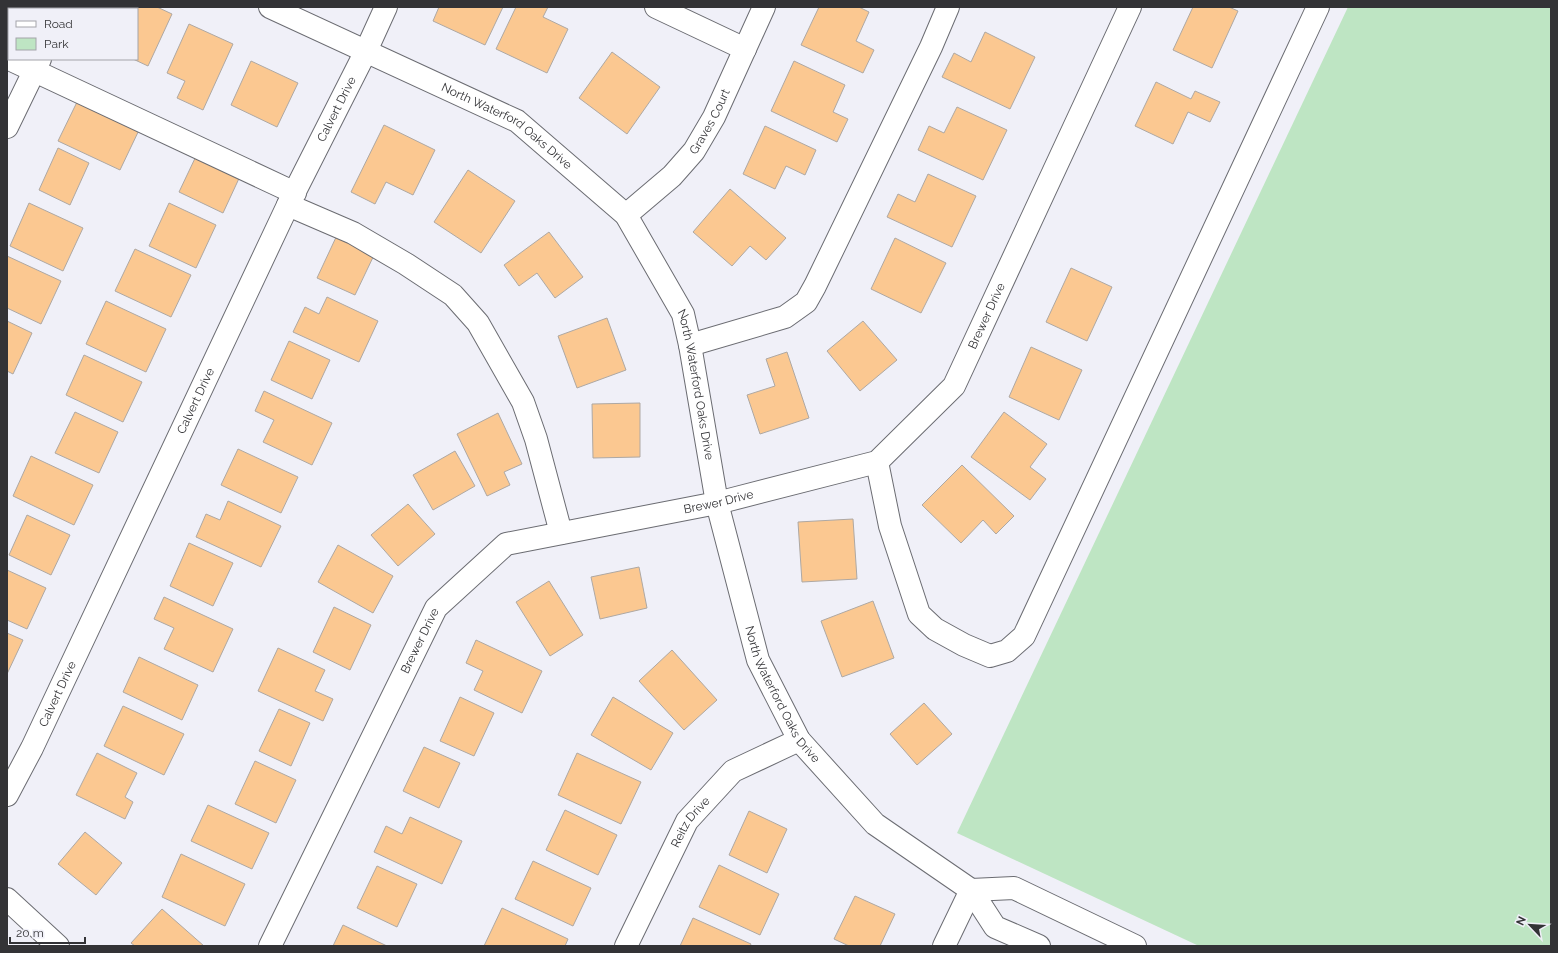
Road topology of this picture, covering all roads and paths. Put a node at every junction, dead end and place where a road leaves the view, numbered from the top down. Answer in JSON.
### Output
{"nodes":[{"id":1,"x":270,"y":7,"type":"edge"},
{"id":2,"x":386,"y":7,"type":"edge"},
{"id":3,"x":656,"y":7,"type":"edge"},
{"id":4,"x":764,"y":7,"type":"edge"},
{"id":5,"x":948,"y":7,"type":"edge"},
{"id":6,"x":1130,"y":7,"type":"edge"},
{"id":7,"x":1318,"y":7,"type":"edge"},
{"id":8,"x":745,"y":49,"type":"junction"},
{"id":9,"x":366,"y":51,"type":"junction"},
{"id":10,"x":16,"y":60,"type":"edge"},
{"id":11,"x":37,"y":65,"type":"edge"},
{"id":12,"x":7,"y":127,"type":"edge"},
{"id":13,"x":291,"y":199,"type":"junction"},
{"id":14,"x":626,"y":216,"type":"junction"},
{"id":15,"x":690,"y":344,"type":"junction"},
{"id":16,"x":877,"y":462,"type":"junction"},
{"id":17,"x":716,"y":503,"type":"junction"},
{"id":18,"x":561,"y":532,"type":"junction"},
{"id":19,"x":799,"y":740,"type":"junction"},
{"id":20,"x":7,"y":795,"type":"edge"},
{"id":21,"x":971,"y":890,"type":"junction"},
{"id":22,"x":7,"y":899,"type":"edge"},
{"id":23,"x":58,"y":946,"type":"edge"},
{"id":24,"x":270,"y":946,"type":"edge"},
{"id":25,"x":626,"y":946,"type":"edge"},
{"id":26,"x":944,"y":946,"type":"edge"},
{"id":27,"x":1039,"y":946,"type":"edge"},
{"id":28,"x":1135,"y":946,"type":"edge"}],
"edges":[{"from":1,"to":9,"type":"street","name":"North Waterford Oaks Drive"},
{"from":2,"to":9,"type":"street","name":"Calvert Drive"},
{"from":3,"to":8,"type":"street"},
{"from":4,"to":8,"type":"street","name":"Graves Court"},
{"from":5,"to":15,"type":"street"},
{"from":6,"to":16,"type":"street","name":"Brewer Drive"},
{"from":7,"to":16,"type":"street"},
{"from":8,"to":14,"type":"street","name":"Graves Court"},
{"from":9,"to":13,"type":"street","name":"Calvert Drive"},
{"from":9,"to":14,"type":"street","name":"North Waterford Oaks Drive"},
{"from":10,"to":11,"type":"street"},
{"from":11,"to":12,"type":"street"},
{"from":11,"to":13,"type":"street"},
{"from":13,"to":18,"type":"street"},
{"from":13,"to":20,"type":"street","name":"Calvert Drive"},
{"from":14,"to":15,"type":"street","name":"North Waterford Oaks Drive"},
{"from":15,"to":17,"type":"street","name":"North Waterford Oaks Drive"},
{"from":16,"to":17,"type":"street","name":"Brewer Drive"},
{"from":17,"to":18,"type":"street","name":"Brewer Drive"},
{"from":17,"to":19,"type":"street","name":"North Waterford Oaks Drive"},
{"from":18,"to":24,"type":"street","name":"Brewer Drive"},
{"from":19,"to":21,"type":"street","name":"North Waterford Oaks Drive"},
{"from":19,"to":25,"type":"street","name":"Reitz Drive"},
{"from":21,"to":26,"type":"street"},
{"from":21,"to":27,"type":"street","name":"North Waterford Oaks Drive"},
{"from":21,"to":28,"type":"street"},
{"from":22,"to":23,"type":"street"}]}
